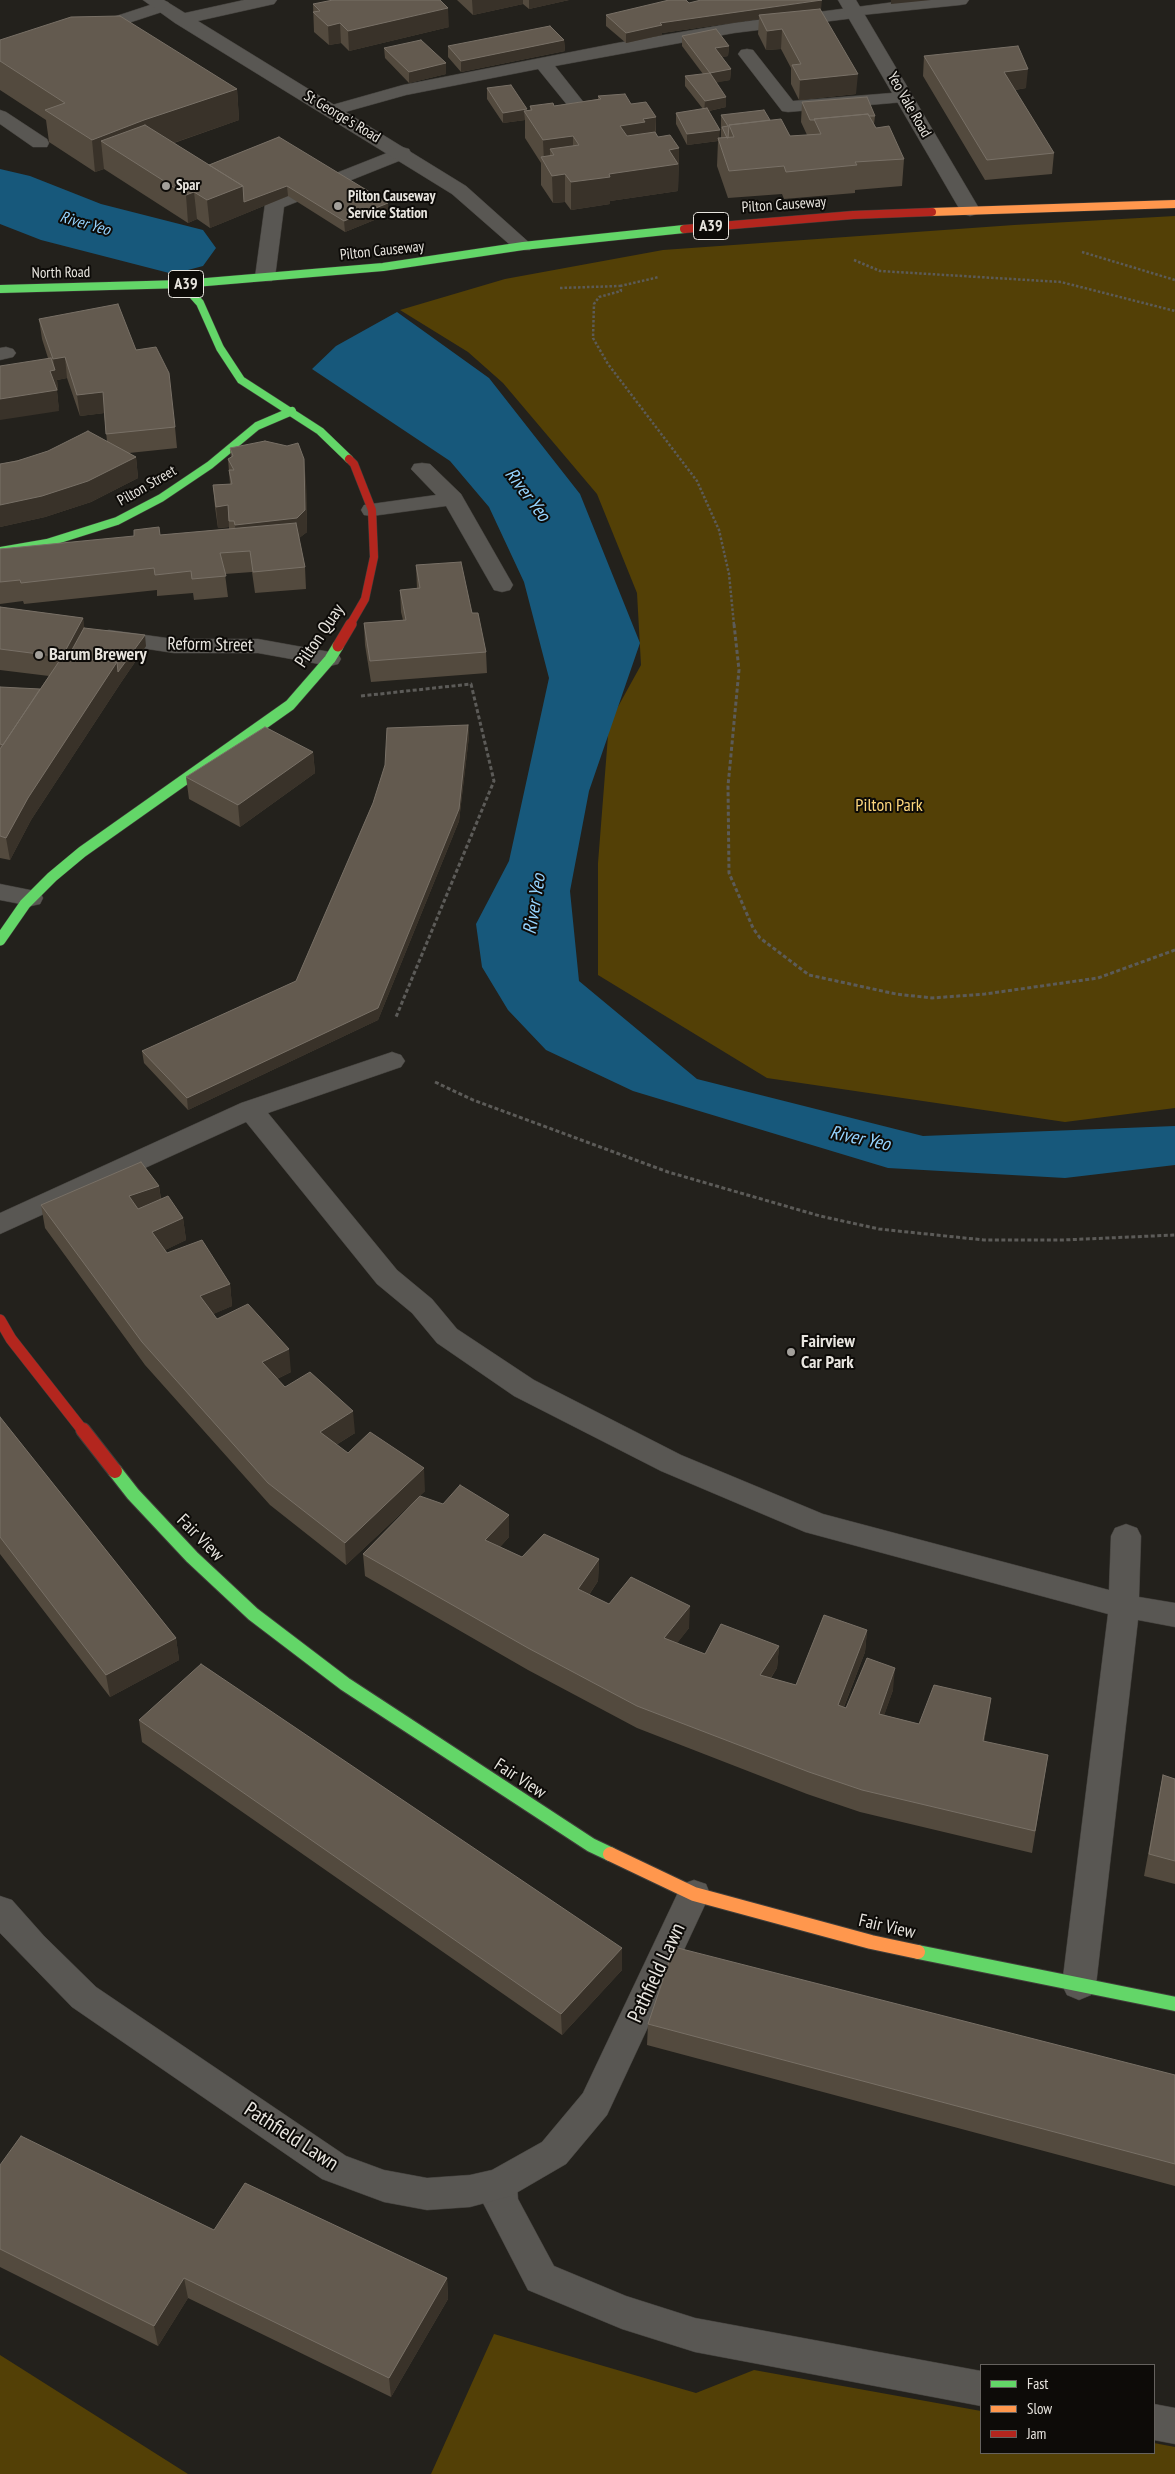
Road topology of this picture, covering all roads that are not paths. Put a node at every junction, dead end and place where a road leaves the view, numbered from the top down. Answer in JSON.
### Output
{"nodes":[{"id":1,"x":268,"y":0,"type":"edge"},
{"id":2,"x":960,"y":0,"type":"edge"},
{"id":3,"x":157,"y":3,"type":"edge"},
{"id":4,"x":852,"y":8,"type":"edge"},
{"id":5,"x":181,"y":19,"type":"junction"},
{"id":6,"x":72,"y":37,"type":"edge"},
{"id":7,"x":747,"y":54,"type":"dead end"},
{"id":8,"x":543,"y":63,"type":"junction"},
{"id":9,"x":904,"y":97,"type":"junction"},
{"id":10,"x":330,"y":111,"type":"junction"},
{"id":11,"x":0,"y":116,"type":"edge"},
{"id":12,"x":587,"y":118,"type":"edge"},
{"id":13,"x":40,"y":143,"type":"dead end"},
{"id":14,"x":402,"y":153,"type":"junction"},
{"id":15,"x":1175,"y":204,"type":"edge"},
{"id":16,"x":970,"y":210,"type":"junction"},
{"id":17,"x":523,"y":246,"type":"junction"},
{"id":18,"x":257,"y":278,"type":"junction"},
{"id":19,"x":182,"y":284,"type":"junction"},
{"id":20,"x":0,"y":289,"type":"edge"},
{"id":21,"x":292,"y":411,"type":"junction"},
{"id":22,"x":422,"y":469,"type":"dead end"},
{"id":23,"x":453,"y":499,"type":"junction"},
{"id":24,"x":372,"y":510,"type":"junction"},
{"id":25,"x":0,"y":551,"type":"edge"},
{"id":26,"x":502,"y":585,"type":"dead end"},
{"id":27,"x":87,"y":635,"type":"edge"},
{"id":28,"x":330,"y":659,"type":"junction"},
{"id":29,"x":0,"y":892,"type":"edge"},
{"id":30,"x":31,"y":898,"type":"junction"},
{"id":31,"x":0,"y":940,"type":"edge"},
{"id":32,"x":392,"y":1061,"type":"road end"},
{"id":33,"x":250,"y":1109,"type":"junction"},
{"id":34,"x":0,"y":1224,"type":"edge"},
{"id":35,"x":0,"y":1320,"type":"edge"},
{"id":36,"x":1126,"y":1536,"type":"dead end"},
{"id":37,"x":1124,"y":1606,"type":"junction"},
{"id":38,"x":1175,"y":1615,"type":"edge"},
{"id":39,"x":694,"y":1894,"type":"junction"},
{"id":40,"x":0,"y":1910,"type":"edge"},
{"id":41,"x":1080,"y":1985,"type":"junction"},
{"id":42,"x":1175,"y":2004,"type":"edge"},
{"id":43,"x":499,"y":2185,"type":"junction"},
{"id":44,"x":980,"y":2389,"type":"edge"},
{"id":45,"x":1155,"y":2422,"type":"edge"},
{"id":46,"x":1175,"y":2426,"type":"edge"}],
"edges":[{"from":1,"to":5,"type":"street"},
{"from":2,"to":4,"type":"street"},
{"from":3,"to":5,"type":"street","name":"St George's Road"},
{"from":3,"to":6,"type":"street"},
{"from":4,"to":8,"type":"street"},
{"from":4,"to":9,"type":"street","name":"Yeo Vale Road"},
{"from":5,"to":10,"type":"street","name":"St George's Road"},
{"from":7,"to":9,"type":"street"},
{"from":8,"to":10,"type":"street"},
{"from":8,"to":12,"type":"street"},
{"from":9,"to":16,"type":"street","name":"Yeo Vale Road"},
{"from":10,"to":14,"type":"street","name":"St George's Road"},
{"from":11,"to":13,"type":"street"},
{"from":14,"to":17,"type":"street","name":"St George's Road"},
{"from":14,"to":18,"type":"street"},
{"from":15,"to":16,"type":"street","name":"Pilton Causeway","number":"A39"},
{"from":16,"to":17,"type":"street","name":"Pilton Causeway","number":"A39"},
{"from":17,"to":18,"type":"street","name":"Pilton Causeway","number":"A39"},
{"from":18,"to":19,"type":"street","number":"A39"},
{"from":19,"to":20,"type":"street","name":"North Road","number":"A39"},
{"from":19,"to":21,"type":"street","name":"Pilton Quay"},
{"from":21,"to":24,"type":"street","name":"Pilton Quay"},
{"from":21,"to":25,"type":"street","name":"Pilton Street"},
{"from":22,"to":23,"type":"street"},
{"from":23,"to":24,"type":"street"},
{"from":23,"to":26,"type":"street"},
{"from":24,"to":28,"type":"street","name":"Pilton Quay"},
{"from":27,"to":28,"type":"street","name":"Reform Street"},
{"from":28,"to":30,"type":"street","name":"Pilton Quay"},
{"from":29,"to":30,"type":"street"},
{"from":30,"to":31,"type":"street","name":"Pilton Quay"},
{"from":32,"to":33,"type":"street"},
{"from":33,"to":34,"type":"street"},
{"from":33,"to":37,"type":"street"},
{"from":35,"to":39,"type":"street","name":"Fair View"},
{"from":36,"to":37,"type":"street"},
{"from":37,"to":38,"type":"street"},
{"from":37,"to":41,"type":"street"},
{"from":39,"to":41,"type":"street","name":"Fair View"},
{"from":39,"to":43,"type":"street","name":"Pathfield Lawn"},
{"from":40,"to":43,"type":"street","name":"Pathfield Lawn"},
{"from":41,"to":42,"type":"street","name":"Fair View"},
{"from":43,"to":44,"type":"street"},
{"from":45,"to":46,"type":"street"}]}
